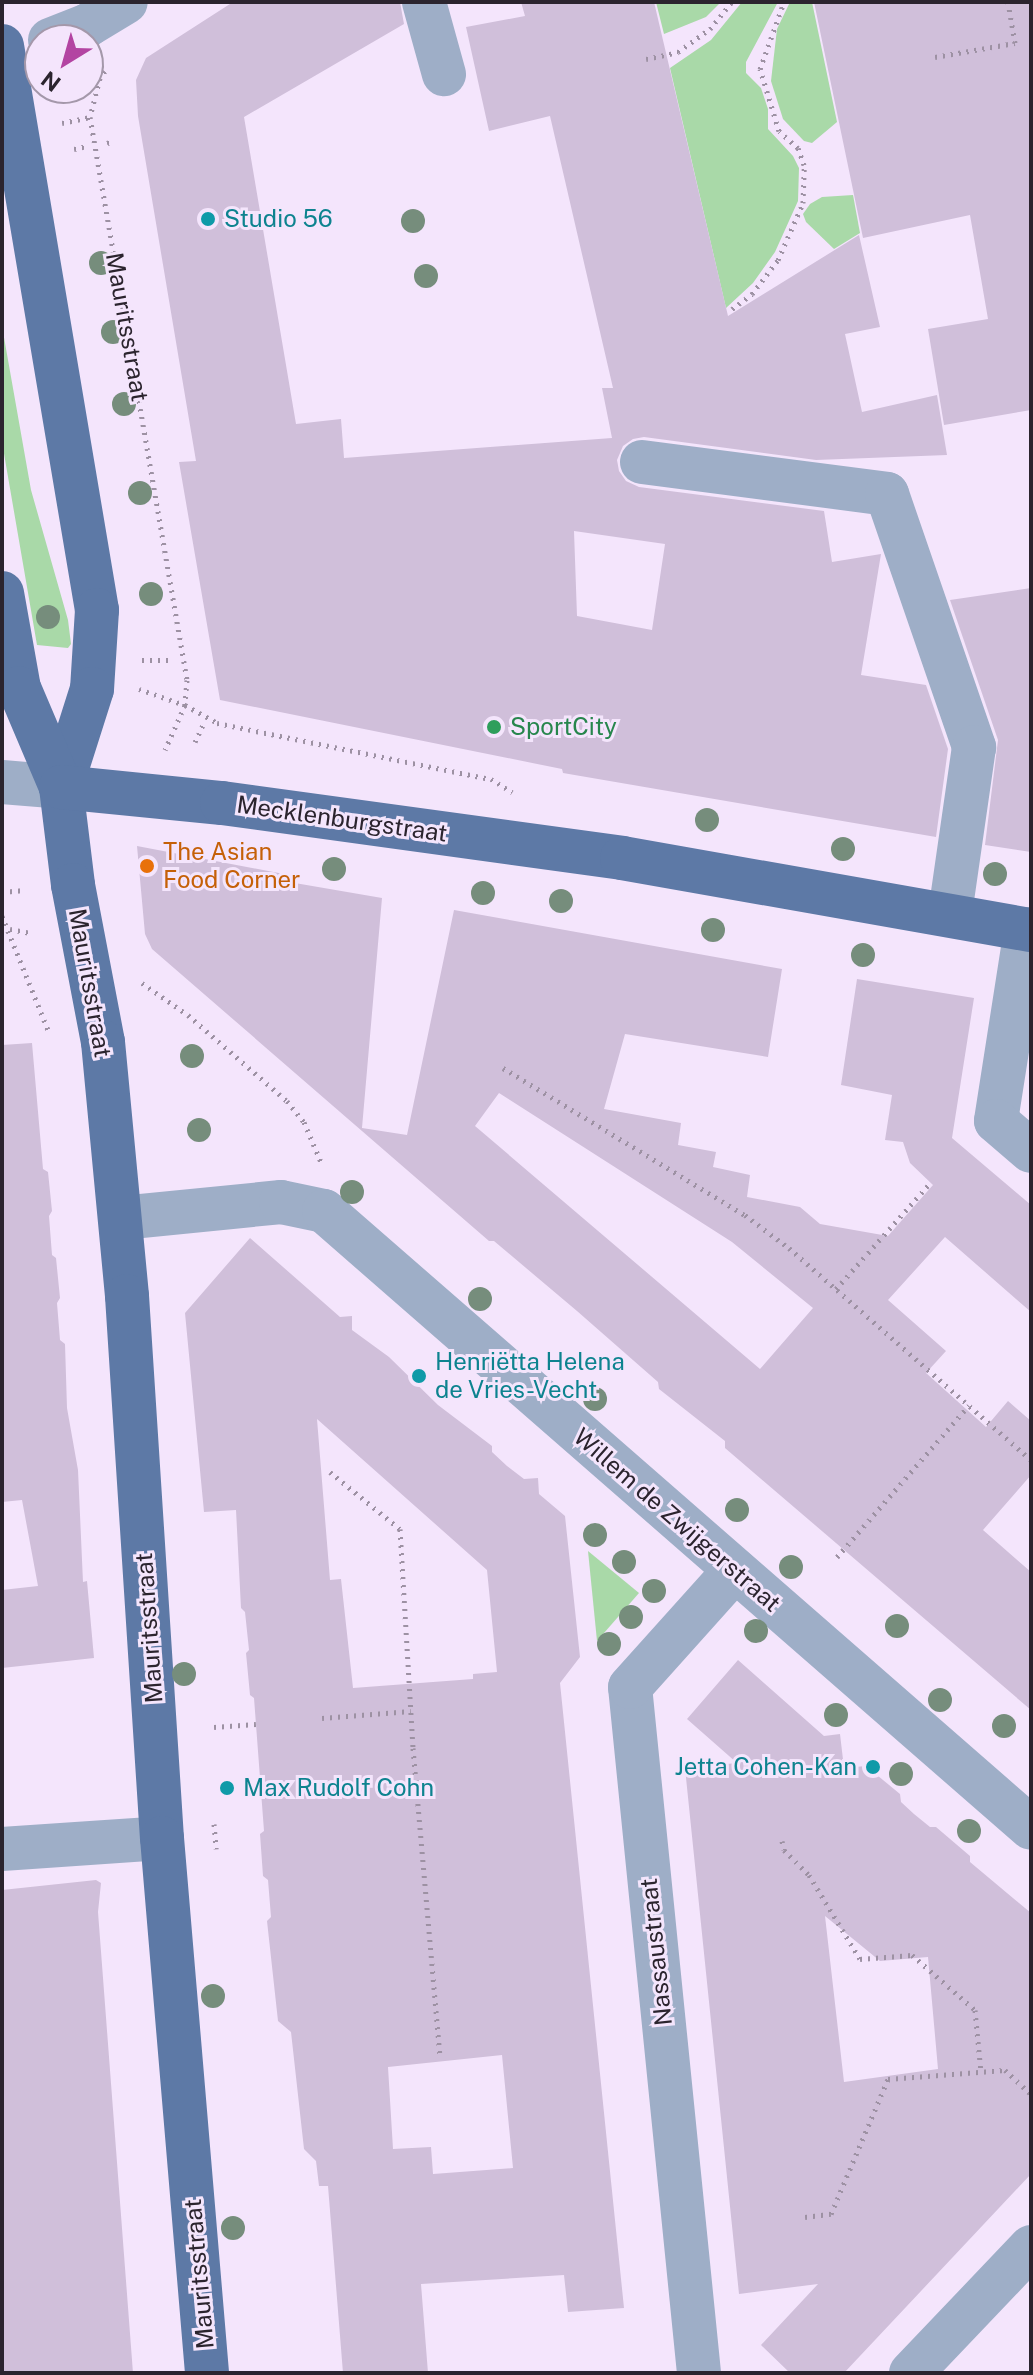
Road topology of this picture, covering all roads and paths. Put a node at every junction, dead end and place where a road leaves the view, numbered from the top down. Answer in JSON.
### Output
{"nodes":[{"id":1,"x":126,"y":2,"type":"edge"},
{"id":2,"x":424,"y":2,"type":"edge"},
{"id":3,"x":732,"y":2,"type":"edge"},
{"id":4,"x":784,"y":2,"type":"edge"},
{"id":5,"x":1008,"y":2,"type":"edge"},
{"id":6,"x":90,"y":24,"type":"edge"},
{"id":7,"x":12,"y":51,"type":"edge"},
{"id":8,"x":935,"y":57,"type":"dead end"},
{"id":9,"x":646,"y":59,"type":"dead end"},
{"id":10,"x":444,"y":74,"type":"dead end"},
{"id":11,"x":93,"y":104,"type":"edge"},
{"id":12,"x":114,"y":141,"type":"dead end"},
{"id":13,"x":107,"y":143,"type":"dead end"},
{"id":14,"x":87,"y":146,"type":"dead end"},
{"id":15,"x":74,"y":149,"type":"dead end"},
{"id":16,"x":732,"y":309,"type":"dead end"},
{"id":17,"x":642,"y":462,"type":"dead end"},
{"id":18,"x":2,"y":593,"type":"edge"},
{"id":19,"x":137,"y":660,"type":"dead end"},
{"id":20,"x":174,"y":660,"type":"dead end"},
{"id":21,"x":185,"y":705,"type":"junction"},
{"id":22,"x":204,"y":723,"type":"dead end"},
{"id":23,"x":195,"y":742,"type":"dead end"},
{"id":24,"x":2,"y":782,"type":"edge"},
{"id":25,"x":61,"y":787,"type":"junction"},
{"id":26,"x":145,"y":794,"type":"junction"},
{"id":27,"x":517,"y":795,"type":"dead end"},
{"id":28,"x":26,"y":890,"type":"dead end"},
{"id":29,"x":2,"y":892,"type":"edge"},
{"id":30,"x":950,"y":914,"type":"junction"},
{"id":31,"x":2,"y":916,"type":"edge"},
{"id":32,"x":1029,"y":929,"type":"edge"},
{"id":33,"x":88,"y":960,"type":"junction"},
{"id":34,"x":53,"y":1043,"type":"dead end"},
{"id":35,"x":503,"y":1068,"type":"dead end"},
{"id":36,"x":1031,"y":1151,"type":"edge"},
{"id":37,"x":931,"y":1182,"type":"dead end"},
{"id":38,"x":324,"y":1211,"type":"junction"},
{"id":39,"x":121,"y":1218,"type":"junction"},
{"id":40,"x":836,"y":1289,"type":"junction"},
{"id":41,"x":969,"y":1405,"type":"junction"},
{"id":42,"x":1031,"y":1460,"type":"edge"},
{"id":43,"x":330,"y":1472,"type":"dead end"},
{"id":44,"x":837,"y":1557,"type":"dead end"},
{"id":45,"x":735,"y":1570,"type":"junction"},
{"id":46,"x":411,"y":1711,"type":"junction"},
{"id":47,"x":322,"y":1718,"type":"dead end"},
{"id":48,"x":256,"y":1724,"type":"dead end"},
{"id":49,"x":214,"y":1727,"type":"dead end"},
{"id":50,"x":1031,"y":1828,"type":"edge"},
{"id":51,"x":215,"y":1832,"type":"dead end"},
{"id":52,"x":224,"y":1832,"type":"dead end"},
{"id":53,"x":162,"y":1838,"type":"junction"},
{"id":54,"x":782,"y":1841,"type":"dead end"},
{"id":55,"x":2,"y":1849,"type":"edge"},
{"id":56,"x":440,"y":2057,"type":"dead end"},
{"id":57,"x":981,"y":2072,"type":"junction"},
{"id":58,"x":1031,"y":2094,"type":"edge"},
{"id":59,"x":805,"y":2217,"type":"dead end"},
{"id":60,"x":1031,"y":2247,"type":"edge"},
{"id":61,"x":207,"y":2373,"type":"edge"},
{"id":62,"x":699,"y":2373,"type":"edge"},
{"id":63,"x":911,"y":2373,"type":"edge"}],
"edges":[{"from":1,"to":6,"type":"street"},
{"from":2,"to":10,"type":"street"},
{"from":3,"to":9,"type":"path"},
{"from":4,"to":16,"type":"path"},
{"from":5,"to":8,"type":"path"},
{"from":7,"to":25,"type":"main road","name":"Mauritsstraat"},
{"from":11,"to":21,"type":"path","name":"Mauritsstraat"},
{"from":12,"to":13,"type":"path"},
{"from":14,"to":15,"type":"path"},
{"from":17,"to":30,"type":"street"},
{"from":18,"to":25,"type":"main road","name":"Mauritsstraat"},
{"from":19,"to":20,"type":"path"},
{"from":21,"to":26,"type":"path","name":"Mauritsstraat"},
{"from":21,"to":27,"type":"path"},
{"from":22,"to":23,"type":"path"},
{"from":24,"to":25,"type":"street"},
{"from":25,"to":26,"type":"main road","name":"Mecklenburgstraat"},
{"from":25,"to":33,"type":"main road","name":"Mauritsstraat"},
{"from":26,"to":30,"type":"main road","name":"Mecklenburgstraat"},
{"from":28,"to":29,"type":"path"},
{"from":30,"to":32,"type":"main road","name":"Mecklenburgstraat"},
{"from":31,"to":34,"type":"path","name":"Mauritsstraat"},
{"from":32,"to":36,"type":"street"},
{"from":33,"to":38,"type":"path"},
{"from":33,"to":39,"type":"main road","name":"Mauritsstraat"},
{"from":35,"to":40,"type":"path"},
{"from":37,"to":40,"type":"path"},
{"from":38,"to":39,"type":"street","name":"Willem de Zwijgerstraat"},
{"from":38,"to":45,"type":"street","name":"Willem de Zwijgerstraat"},
{"from":39,"to":53,"type":"main road","name":"Mauritsstraat"},
{"from":40,"to":41,"type":"path"},
{"from":41,"to":42,"type":"path"},
{"from":41,"to":44,"type":"path"},
{"from":43,"to":46,"type":"path"},
{"from":45,"to":50,"type":"street","name":"Willem de Zwijgerstraat"},
{"from":45,"to":62,"type":"street","name":"Nassaustraat"},
{"from":46,"to":47,"type":"path"},
{"from":46,"to":56,"type":"path"},
{"from":48,"to":49,"type":"path"},
{"from":51,"to":52,"type":"path"},
{"from":53,"to":55,"type":"street"},
{"from":53,"to":61,"type":"main road","name":"Mauritsstraat"},
{"from":54,"to":57,"type":"path"},
{"from":57,"to":58,"type":"path"},
{"from":57,"to":59,"type":"path"},
{"from":60,"to":63,"type":"street"}]}
